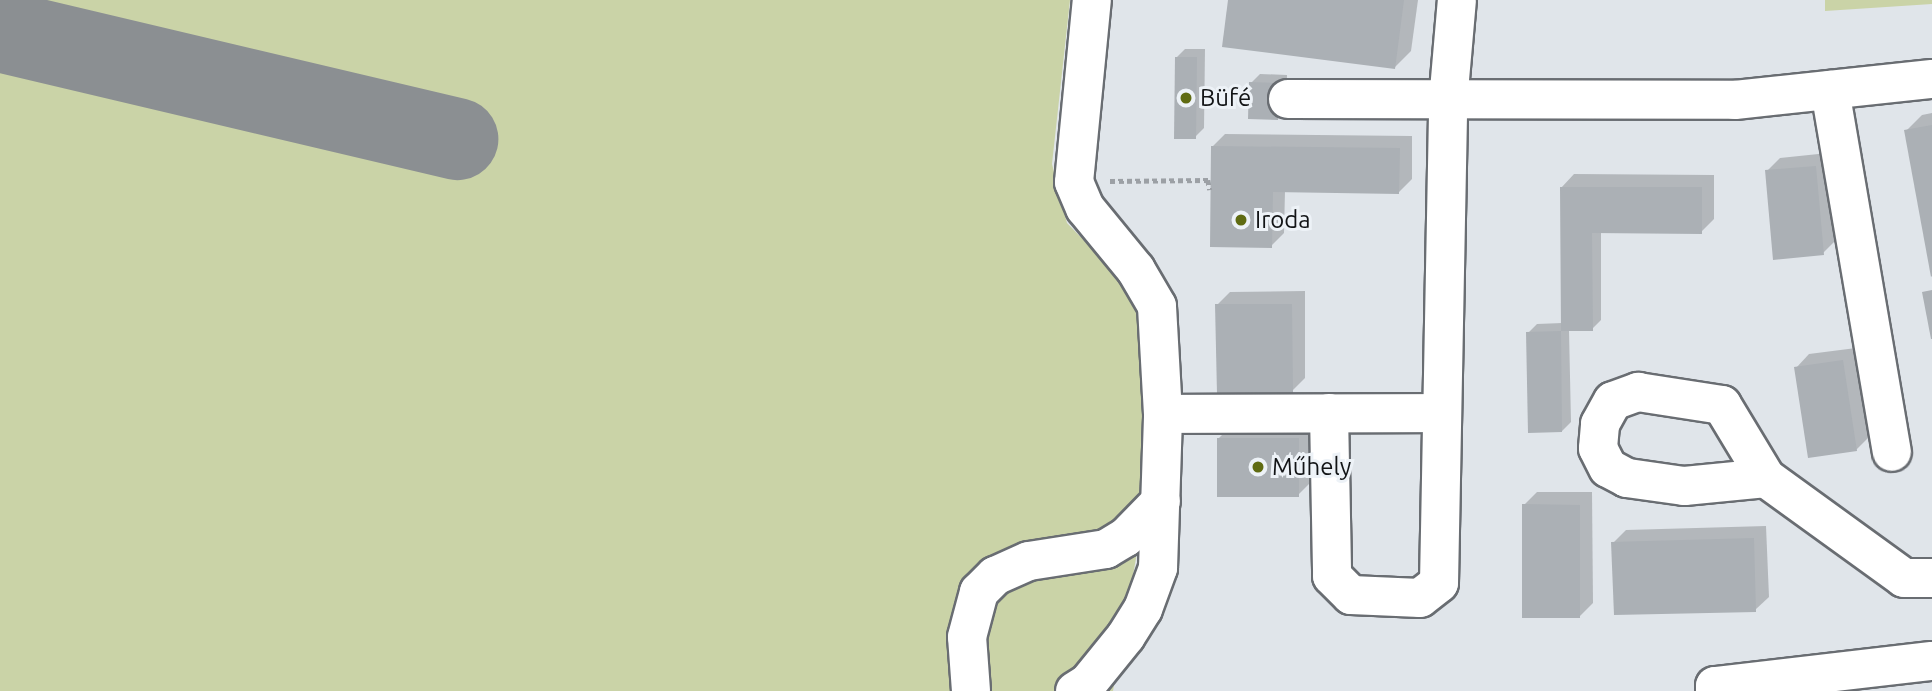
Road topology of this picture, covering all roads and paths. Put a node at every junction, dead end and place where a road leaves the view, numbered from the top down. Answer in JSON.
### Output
{"nodes":[{"id":1,"x":1092,"y":0,"type":"edge"},
{"id":2,"x":1457,"y":0,"type":"edge"},
{"id":3,"x":1932,"y":79,"type":"edge"},
{"id":4,"x":1830,"y":90,"type":"junction"},
{"id":5,"x":1288,"y":99,"type":"dead end"},
{"id":6,"x":1448,"y":102,"type":"junction"},
{"id":7,"x":1074,"y":182,"type":"junction"},
{"id":8,"x":1210,"y":190,"type":"dead end"},
{"id":9,"x":1329,"y":413,"type":"junction"},
{"id":10,"x":1442,"y":413,"type":"junction"},
{"id":11,"x":1163,"y":414,"type":"junction"},
{"id":12,"x":1892,"y":452,"type":"dead end"},
{"id":13,"x":1766,"y":478,"type":"dead end"},
{"id":14,"x":1161,"y":501,"type":"junction"},
{"id":15,"x":1932,"y":578,"type":"edge"},
{"id":16,"x":1932,"y":661,"type":"edge"},
{"id":17,"x":971,"y":691,"type":"edge"},
{"id":18,"x":1075,"y":691,"type":"edge"},
{"id":19,"x":1715,"y":691,"type":"edge"}],
"edges":[{"from":1,"to":7,"type":"lane"},
{"from":2,"to":6,"type":"lane"},
{"from":3,"to":4,"type":"lane"},
{"from":4,"to":6,"type":"lane"},
{"from":4,"to":12,"type":"lane"},
{"from":5,"to":6,"type":"lane"},
{"from":6,"to":10,"type":"lane"},
{"from":7,"to":8,"type":"path"},
{"from":7,"to":11,"type":"lane"},
{"from":9,"to":10,"type":"lane"},
{"from":9,"to":10,"type":"lane"},
{"from":9,"to":11,"type":"lane"},
{"from":11,"to":14,"type":"lane"},
{"from":13,"to":15,"type":"lane"},
{"from":14,"to":17,"type":"lane"},
{"from":14,"to":18,"type":"lane"},
{"from":16,"to":19,"type":"lane"}]}
